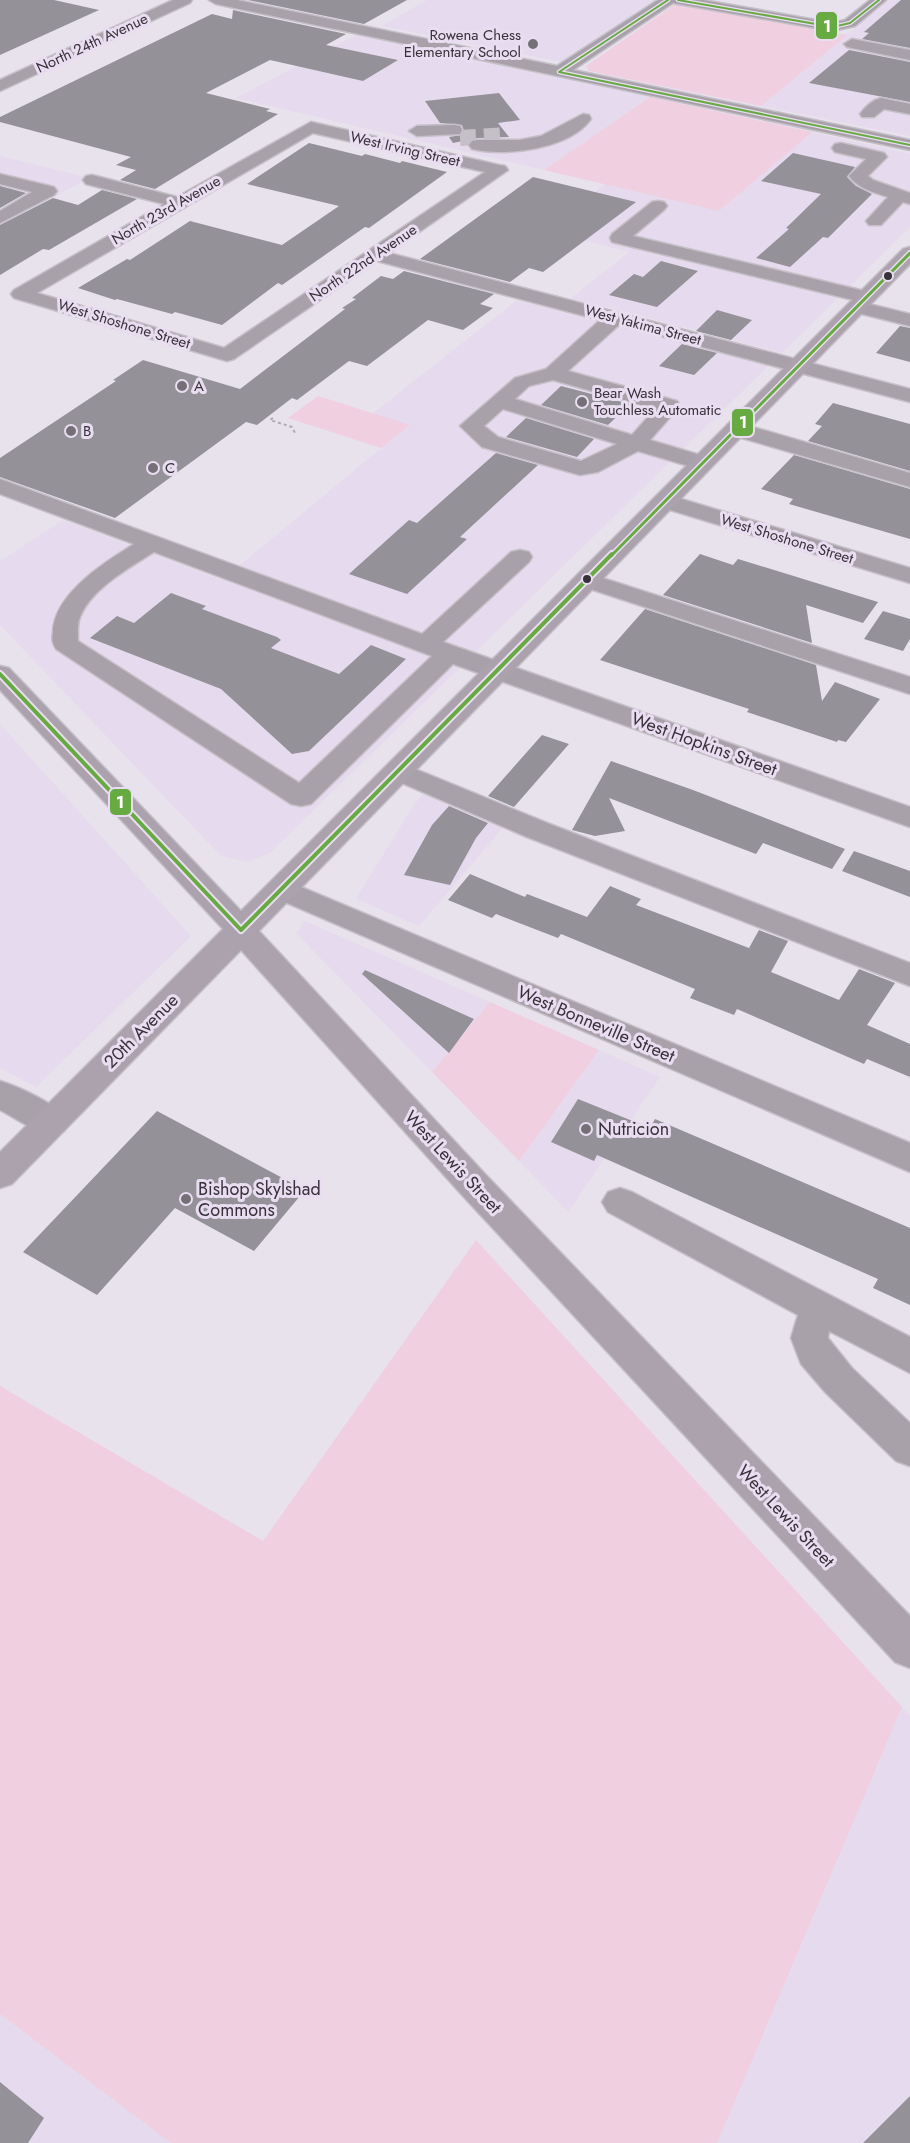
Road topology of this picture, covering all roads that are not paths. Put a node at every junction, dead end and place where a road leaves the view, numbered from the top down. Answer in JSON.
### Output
{"nodes":[{"id":1,"x":185,"y":0,"type":"edge"},
{"id":2,"x":216,"y":0,"type":"edge"},
{"id":3,"x":668,"y":0,"type":"edge"},
{"id":4,"x":678,"y":0,"type":"edge"},
{"id":5,"x":762,"y":0,"type":"edge"},
{"id":6,"x":879,"y":0,"type":"edge"},
{"id":7,"x":815,"y":9,"type":"dead end"},
{"id":8,"x":852,"y":44,"type":"dead end"},
{"id":9,"x":909,"y":45,"type":"edge"},
{"id":10,"x":559,"y":72,"type":"junction"},
{"id":11,"x":0,"y":86,"type":"edge"},
{"id":12,"x":910,"y":109,"type":"edge"},
{"id":13,"x":849,"y":110,"type":"dead end"},
{"id":14,"x":824,"y":111,"type":"dead end"},
{"id":15,"x":868,"y":114,"type":"junction"},
{"id":16,"x":583,"y":119,"type":"dead end"},
{"id":17,"x":910,"y":123,"type":"edge"},
{"id":18,"x":809,"y":124,"type":"junction"},
{"id":19,"x":311,"y":127,"type":"joint"},
{"id":20,"x":542,"y":130,"type":"dead end"},
{"id":21,"x":505,"y":132,"type":"tunnel mouth"},
{"id":22,"x":478,"y":145,"type":"tunnel mouth"},
{"id":23,"x":910,"y":145,"type":"edge"},
{"id":24,"x":839,"y":148,"type":"dead end"},
{"id":25,"x":499,"y":171,"type":"joint"},
{"id":26,"x":0,"y":179,"type":"edge"},
{"id":27,"x":92,"y":180,"type":"dead end"},
{"id":28,"x":904,"y":197,"type":"edge"},
{"id":29,"x":179,"y":202,"type":"junction"},
{"id":30,"x":658,"y":206,"type":"dead end"},
{"id":31,"x":2,"y":216,"type":"edge"},
{"id":32,"x":875,"y":221,"type":"dead end"},
{"id":33,"x":375,"y":255,"type":"junction"},
{"id":34,"x":909,"y":255,"type":"edge"},
{"id":35,"x":21,"y":294,"type":"joint"},
{"id":36,"x":862,"y":302,"type":"junction"},
{"id":37,"x":615,"y":318,"type":"junction"},
{"id":38,"x":910,"y":321,"type":"edge"},
{"id":39,"x":227,"y":355,"type":"joint"},
{"id":40,"x":798,"y":367,"type":"junction"},
{"id":41,"x":553,"y":373,"type":"junction"},
{"id":42,"x":910,"y":396,"type":"edge"},
{"id":43,"x":499,"y":401,"type":"junction"},
{"id":44,"x":736,"y":429,"type":"junction"},
{"id":45,"x":636,"y":443,"type":"junction"},
{"id":46,"x":702,"y":464,"type":"junction"},
{"id":47,"x":910,"y":480,"type":"edge"},
{"id":48,"x":0,"y":486,"type":"edge"},
{"id":49,"x":665,"y":501,"type":"junction"},
{"id":50,"x":153,"y":542,"type":"junction"},
{"id":51,"x":520,"y":556,"type":"dead end"},
{"id":52,"x":910,"y":576,"type":"edge"},
{"id":53,"x":587,"y":580,"type":"junction"},
{"id":54,"x":439,"y":647,"type":"junction"},
{"id":55,"x":497,"y":671,"type":"junction"},
{"id":56,"x":0,"y":674,"type":"edge"},
{"id":57,"x":910,"y":686,"type":"edge"},
{"id":58,"x":398,"y":771,"type":"junction"},
{"id":59,"x":910,"y":817,"type":"edge"},
{"id":60,"x":282,"y":889,"type":"junction"},
{"id":61,"x":241,"y":930,"type":"junction"},
{"id":62,"x":910,"y":975,"type":"edge"},
{"id":63,"x":0,"y":1094,"type":"edge"},
{"id":64,"x":52,"y":1122,"type":"junction"},
{"id":65,"x":910,"y":1158,"type":"edge"},
{"id":66,"x":0,"y":1174,"type":"edge"},
{"id":67,"x":620,"y":1202,"type":"dead end"},
{"id":68,"x":822,"y":1309,"type":"junction"},
{"id":69,"x":910,"y":1356,"type":"edge"},
{"id":70,"x":910,"y":1448,"type":"edge"},
{"id":71,"x":910,"y":1647,"type":"edge"}],
"edges":[{"from":1,"to":11,"type":"street","name":"North 24th Avenue"},
{"from":2,"to":10,"type":"street"},
{"from":3,"to":10,"type":"street"},
{"from":4,"to":6,"type":"street"},
{"from":5,"to":7,"type":"street"},
{"from":8,"to":9,"type":"street"},
{"from":10,"to":18,"type":"street"},
{"from":12,"to":15,"type":"street"},
{"from":13,"to":15,"type":"street"},
{"from":14,"to":18,"type":"street"},
{"from":15,"to":17,"type":"street"},
{"from":16,"to":22,"type":"street"},
{"from":18,"to":23,"type":"street"},
{"from":19,"to":25,"type":"street","name":"West Irving Street"},
{"from":19,"to":29,"type":"street","name":"North 23rd Avenue"},
{"from":20,"to":21,"type":"street"},
{"from":24,"to":28,"type":"street"},
{"from":25,"to":33,"type":"street","name":"North 22nd Avenue"},
{"from":26,"to":31,"type":"street"},
{"from":27,"to":29,"type":"street"},
{"from":28,"to":32,"type":"street"},
{"from":29,"to":35,"type":"street","name":"North 23rd Avenue"},
{"from":30,"to":36,"type":"street"},
{"from":33,"to":37,"type":"street","name":"West Yakima Street"},
{"from":33,"to":39,"type":"street","name":"North 22nd Avenue"},
{"from":34,"to":36,"type":"main road","name":"20th Avenue"},
{"from":35,"to":39,"type":"street","name":"West Shoshone Street"},
{"from":36,"to":38,"type":"street"},
{"from":36,"to":40,"type":"main road","name":"20th Avenue"},
{"from":37,"to":40,"type":"street","name":"West Yakima Street"},
{"from":37,"to":41,"type":"street"},
{"from":40,"to":42,"type":"street","name":"West Yakima Street"},
{"from":40,"to":44,"type":"main road","name":"20th Avenue"},
{"from":41,"to":43,"type":"street"},
{"from":41,"to":45,"type":"street"},
{"from":43,"to":45,"type":"street"},
{"from":43,"to":45,"type":"street"},
{"from":44,"to":46,"type":"main road","name":"20th Avenue"},
{"from":44,"to":47,"type":"street"},
{"from":45,"to":46,"type":"street"},
{"from":46,"to":49,"type":"main road","name":"20th Avenue"},
{"from":48,"to":50,"type":"street","name":"West Hopkins Street"},
{"from":49,"to":52,"type":"street","name":"West Shoshone Street"},
{"from":49,"to":53,"type":"main road","name":"20th Avenue"},
{"from":50,"to":54,"type":"street","name":"West Hopkins Street"},
{"from":50,"to":54,"type":"street"},
{"from":51,"to":54,"type":"street"},
{"from":53,"to":55,"type":"main road","name":"20th Avenue"},
{"from":53,"to":57,"type":"street"},
{"from":54,"to":55,"type":"street","name":"West Hopkins Street"},
{"from":55,"to":58,"type":"main road","name":"20th Avenue"},
{"from":55,"to":59,"type":"street","name":"West Hopkins Street"},
{"from":56,"to":61,"type":"main road","name":"West Lewis Street"},
{"from":58,"to":60,"type":"main road","name":"20th Avenue"},
{"from":58,"to":62,"type":"street"},
{"from":60,"to":61,"type":"main road","name":"20th Avenue"},
{"from":60,"to":65,"type":"street","name":"West Bonneville Street"},
{"from":61,"to":64,"type":"main road","name":"20th Avenue"},
{"from":61,"to":71,"type":"main road","name":"West Lewis Street"},
{"from":63,"to":64,"type":"street"},
{"from":64,"to":66,"type":"main road","name":"20th Avenue"},
{"from":67,"to":68,"type":"street"},
{"from":68,"to":69,"type":"street"},
{"from":68,"to":70,"type":"street"}]}
